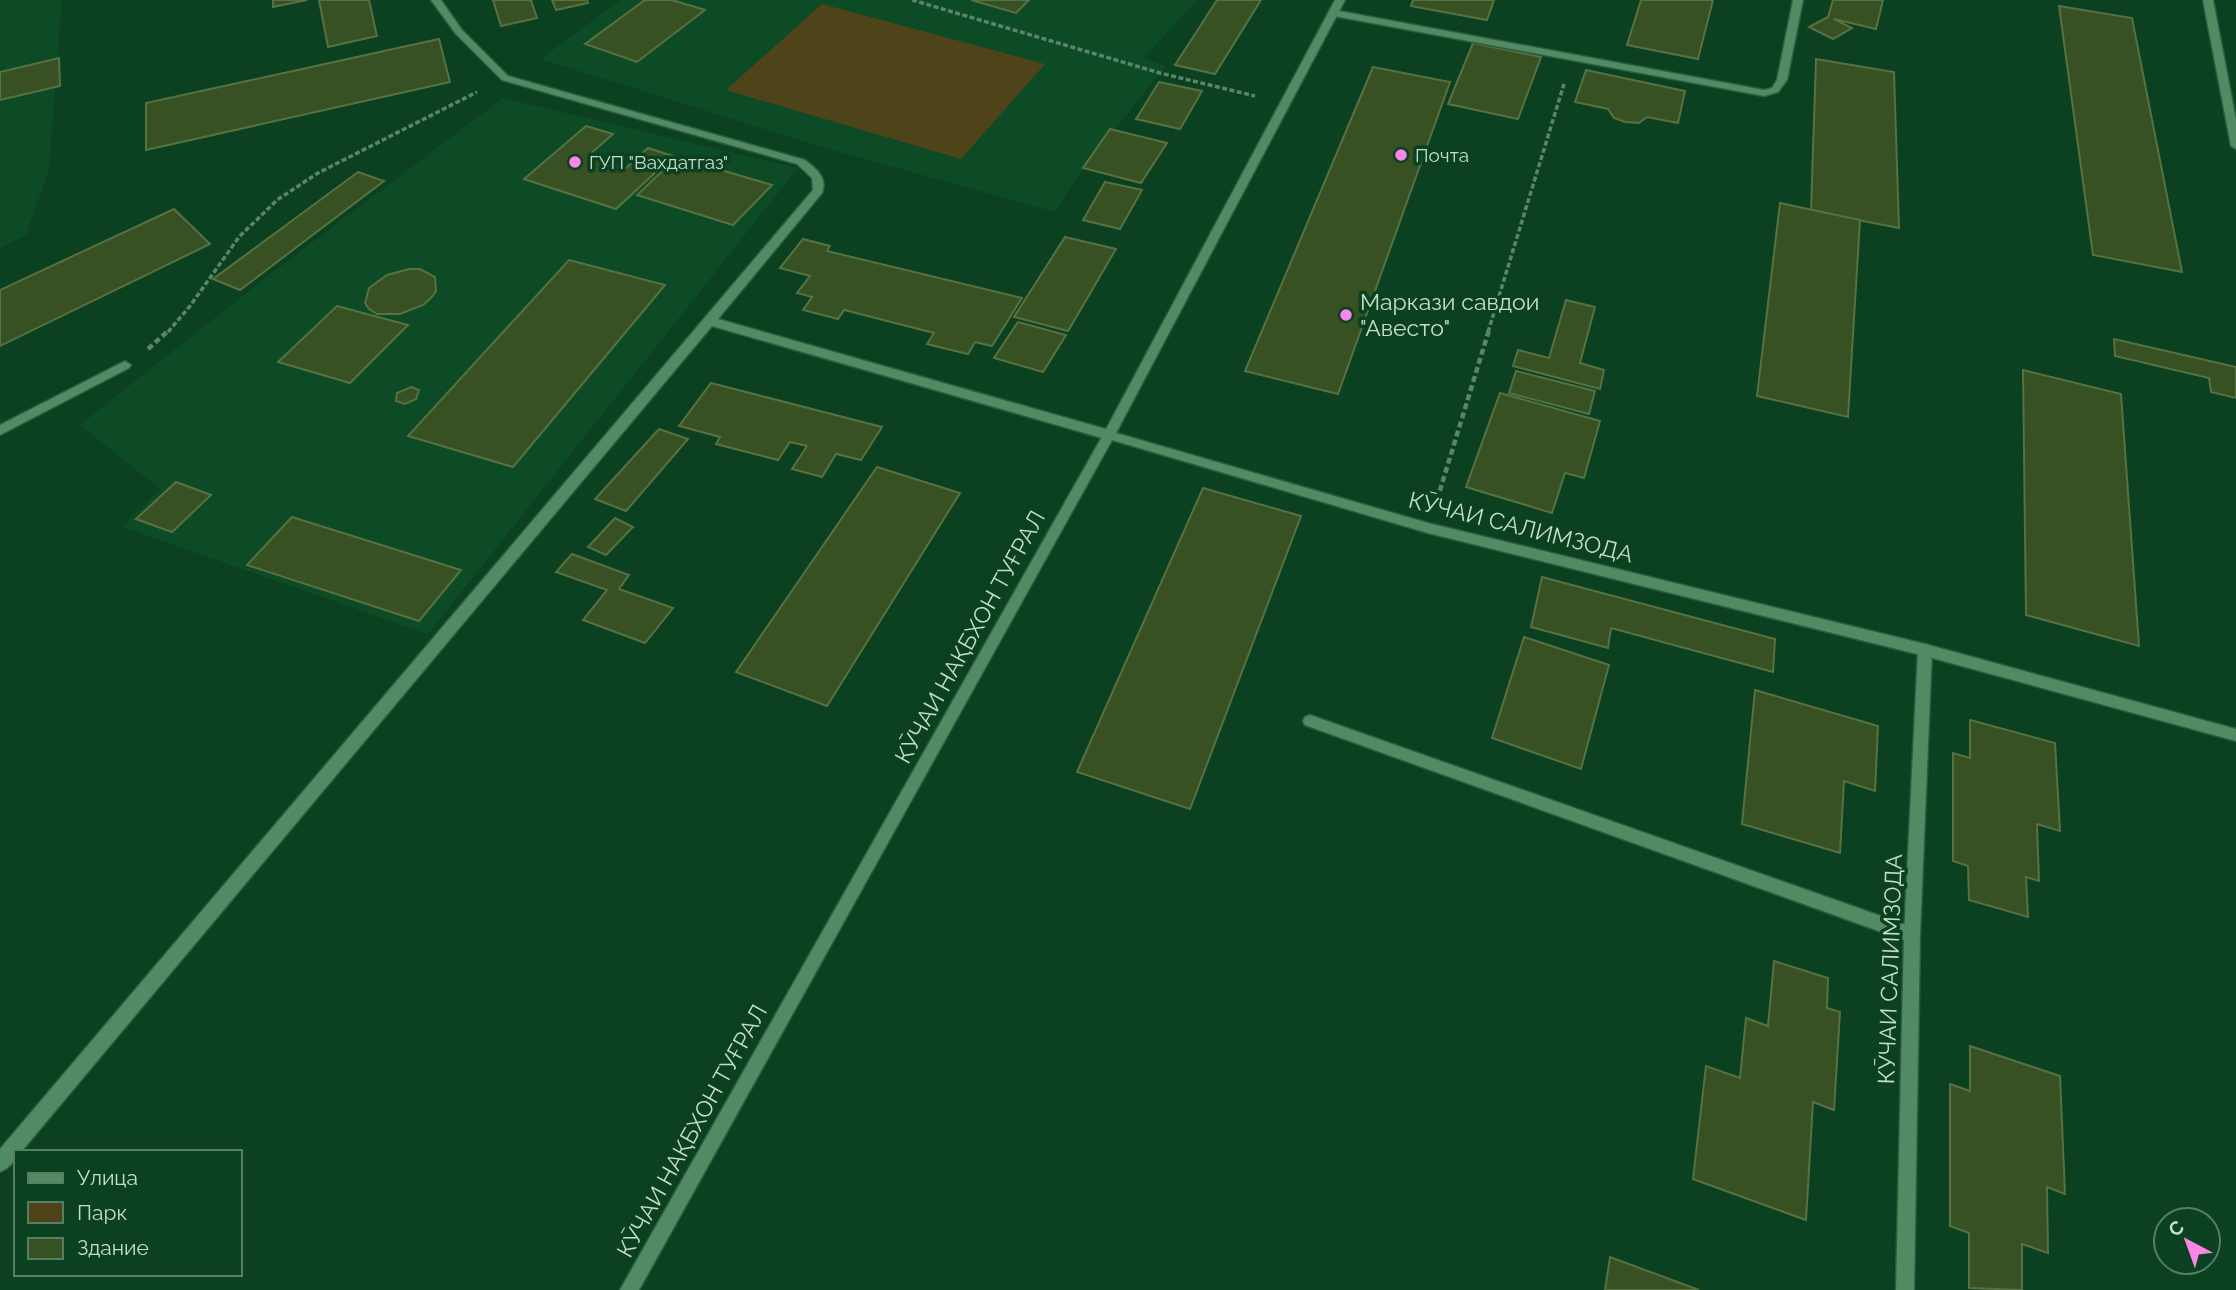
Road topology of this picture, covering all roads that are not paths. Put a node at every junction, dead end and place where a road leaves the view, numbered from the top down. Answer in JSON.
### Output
{"nodes":[{"id":1,"x":436,"y":0,"type":"edge"},
{"id":2,"x":1798,"y":0,"type":"edge"},
{"id":3,"x":2208,"y":0,"type":"edge"},
{"id":4,"x":1337,"y":7,"type":"edge"},
{"id":5,"x":2236,"y":146,"type":"edge"},
{"id":6,"x":710,"y":321,"type":"junction"},
{"id":7,"x":125,"y":365,"type":"road end"},
{"id":8,"x":0,"y":430,"type":"edge"},
{"id":9,"x":1109,"y":435,"type":"junction"},
{"id":10,"x":1925,"y":650,"type":"junction"},
{"id":11,"x":1310,"y":721,"type":"dead end"},
{"id":12,"x":2236,"y":735,"type":"edge"},
{"id":13,"x":1912,"y":935,"type":"junction"},
{"id":14,"x":0,"y":1163,"type":"edge"},
{"id":15,"x":629,"y":1290,"type":"edge"},
{"id":16,"x":1905,"y":1290,"type":"edge"}],
"edges":[{"from":1,"to":6,"type":"street"},
{"from":2,"to":4,"type":"street"},
{"from":3,"to":5,"type":"street"},
{"from":4,"to":9,"type":"street","name":"КӮЧАИ НАҚБХОН ТУҒРАЛ"},
{"from":6,"to":9,"type":"street","name":"КӮЧАИ САЛИМЗОДА"},
{"from":6,"to":14,"type":"street"},
{"from":7,"to":8,"type":"street"},
{"from":9,"to":10,"type":"street","name":"КӮЧАИ САЛИМЗОДА"},
{"from":9,"to":15,"type":"street","name":"КӮЧАИ НАҚБХОН ТУҒРАЛ"},
{"from":10,"to":12,"type":"street","name":"КӮЧАИ САЛИМЗОДА"},
{"from":10,"to":13,"type":"street","name":"КӮЧАИ САЛИМЗОДА"},
{"from":11,"to":13,"type":"street"},
{"from":13,"to":16,"type":"street","name":"КӮЧАИ САЛИМЗОДА"}]}
